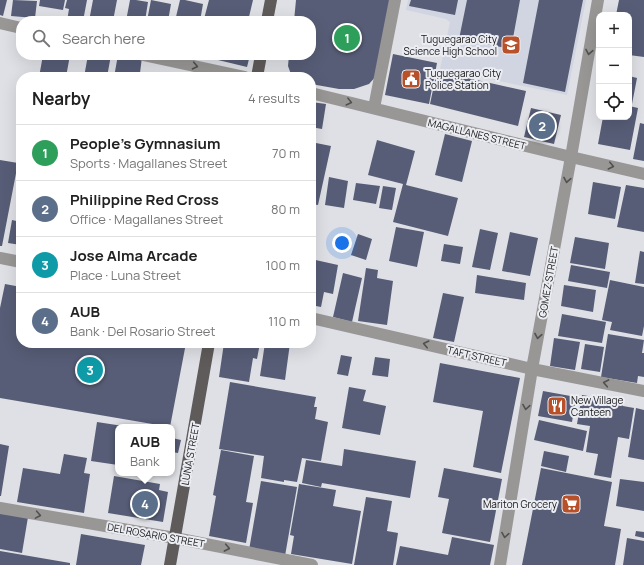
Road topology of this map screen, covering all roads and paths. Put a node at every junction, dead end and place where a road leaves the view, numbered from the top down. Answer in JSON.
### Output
{"nodes":[{"id":1,"x":271,"y":0,"type":"edge"},
{"id":2,"x":395,"y":0,"type":"edge"},
{"id":3,"x":598,"y":0,"type":"edge"},
{"id":4,"x":268,"y":16,"type":"edge"},
{"id":5,"x":0,"y":23,"type":"edge"},
{"id":6,"x":16,"y":27,"type":"edge"},
{"id":7,"x":166,"y":60,"type":"edge"},
{"id":8,"x":260,"y":60,"type":"edge"},
{"id":9,"x":222,"y":72,"type":"edge"},
{"id":10,"x":258,"y":72,"type":"edge"},
{"id":11,"x":316,"y":94,"type":"edge"},
{"id":12,"x":374,"y":108,"type":"junction"},
{"id":13,"x":571,"y":157,"type":"junction"},
{"id":14,"x":644,"y":174,"type":"edge"},
{"id":15,"x":0,"y":258,"type":"edge"},
{"id":16,"x":16,"y":261,"type":"edge"},
{"id":17,"x":316,"y":319,"type":"edge"},
{"id":18,"x":208,"y":348,"type":"edge"},
{"id":19,"x":532,"y":368,"type":"junction"},
{"id":20,"x":644,"y":391,"type":"edge"},
{"id":21,"x":0,"y":508,"type":"edge"},
{"id":22,"x":175,"y":538,"type":"junction"},
{"id":23,"x":170,"y":565,"type":"edge"},
{"id":24,"x":312,"y":565,"type":"edge"},
{"id":25,"x":500,"y":565,"type":"edge"}],
"edges":[{"from":1,"to":4,"type":"main road"},
{"from":2,"to":12,"type":"street"},
{"from":3,"to":13,"type":"street","name":"GOMEZ STREET","one_way":true},
{"from":5,"to":6,"type":"street"},
{"from":7,"to":9,"type":"street","one_way":true},
{"from":8,"to":10,"type":"main road"},
{"from":11,"to":12,"type":"street","name":"MAGALLANES STREET","one_way":true},
{"from":12,"to":13,"type":"street","name":"MAGALLANES STREET"},
{"from":13,"to":14,"type":"street","name":"MAGALLANES STREET","one_way":true},
{"from":13,"to":19,"type":"street","name":"GOMEZ STREET","one_way":true},
{"from":15,"to":16,"type":"street"},
{"from":19,"to":17,"type":"street","name":"TAFT STREET","one_way":true},
{"from":18,"to":22,"type":"main road","name":"LUNA STREET"},
{"from":20,"to":19,"type":"street","name":"TAFT STREET","one_way":true},
{"from":19,"to":25,"type":"street","name":"GOMEZ STREET","one_way":true},
{"from":21,"to":22,"type":"street","name":"DEL ROSARIO STREET","one_way":true},
{"from":22,"to":23,"type":"main road","name":"LUNA STREET"},
{"from":22,"to":24,"type":"street","name":"DEL ROSARIO STREET","one_way":true}]}
